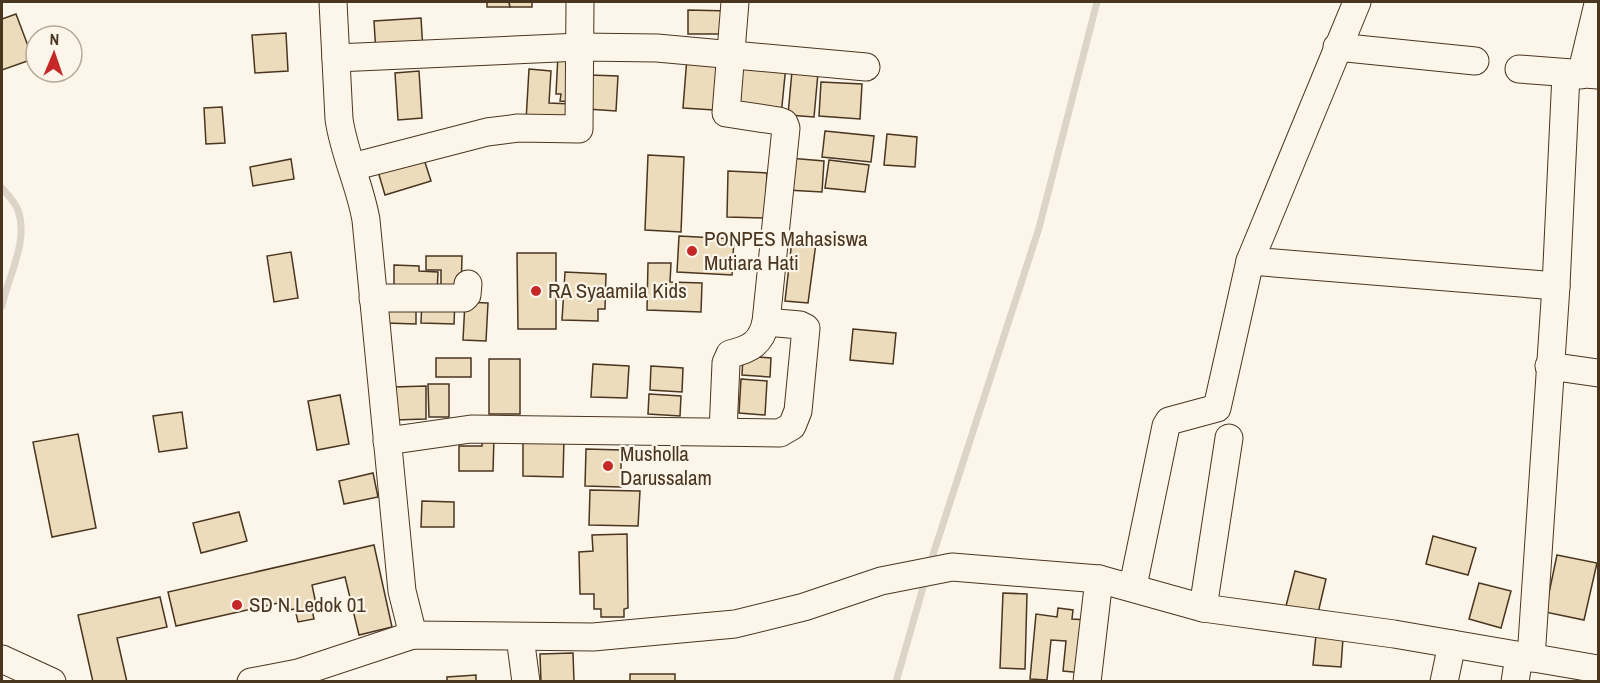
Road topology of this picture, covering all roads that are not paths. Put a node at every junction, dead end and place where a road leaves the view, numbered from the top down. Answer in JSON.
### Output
{"nodes":[{"id":1,"x":333,"y":2,"type":"edge"},
{"id":2,"x":580,"y":2,"type":"edge"},
{"id":3,"x":735,"y":2,"type":"edge"},
{"id":4,"x":1357,"y":2,"type":"edge"},
{"id":5,"x":1599,"y":4,"type":"edge"},
{"id":6,"x":580,"y":47,"type":"junction"},
{"id":7,"x":1337,"y":47,"type":"junction"},
{"id":8,"x":731,"y":54,"type":"junction"},
{"id":9,"x":336,"y":58,"type":"junction"},
{"id":10,"x":1475,"y":61,"type":"dead end"},
{"id":11,"x":866,"y":67,"type":"dead end"},
{"id":12,"x":1519,"y":69,"type":"dead end"},
{"id":13,"x":1582,"y":75,"type":"edge"},
{"id":14,"x":352,"y":167,"type":"junction"},
{"id":15,"x":1250,"y":261,"type":"junction"},
{"id":16,"x":468,"y":284,"type":"dead end"},
{"id":17,"x":1556,"y":286,"type":"junction"},
{"id":18,"x":373,"y":298,"type":"junction"},
{"id":19,"x":766,"y":322,"type":"junction"},
{"id":20,"x":1549,"y":366,"type":"junction"},
{"id":21,"x":1599,"y":373,"type":"edge"},
{"id":22,"x":723,"y":432,"type":"junction"},
{"id":23,"x":1229,"y":438,"type":"dead end"},
{"id":24,"x":387,"y":441,"type":"junction"},
{"id":25,"x":1099,"y":579,"type":"junction"},
{"id":26,"x":1133,"y":586,"type":"junction"},
{"id":27,"x":1203,"y":608,"type":"junction"},
{"id":28,"x":413,"y":635,"type":"junction"},
{"id":29,"x":520,"y":637,"type":"junction"},
{"id":30,"x":1452,"y":644,"type":"junction"},
{"id":31,"x":2,"y":659,"type":"edge"},
{"id":32,"x":1522,"y":665,"type":"edge"},
{"id":33,"x":1599,"y":669,"type":"edge"},
{"id":34,"x":297,"y":677,"type":"edge"},
{"id":35,"x":52,"y":681,"type":"edge"},
{"id":36,"x":251,"y":681,"type":"edge"},
{"id":37,"x":526,"y":681,"type":"edge"},
{"id":38,"x":1087,"y":681,"type":"edge"},
{"id":39,"x":1444,"y":681,"type":"edge"}],
"edges":[{"from":1,"to":9,"type":"street"},
{"from":2,"to":6,"type":"street"},
{"from":3,"to":8,"type":"street"},
{"from":4,"to":7,"type":"street"},
{"from":5,"to":13,"type":"street"},
{"from":6,"to":8,"type":"street"},
{"from":6,"to":9,"type":"street"},
{"from":6,"to":14,"type":"street"},
{"from":7,"to":10,"type":"street"},
{"from":7,"to":15,"type":"street"},
{"from":8,"to":11,"type":"street"},
{"from":8,"to":19,"type":"street"},
{"from":9,"to":14,"type":"street"},
{"from":12,"to":13,"type":"street"},
{"from":13,"to":17,"type":"street"},
{"from":14,"to":18,"type":"street"},
{"from":15,"to":17,"type":"street"},
{"from":15,"to":26,"type":"street"},
{"from":16,"to":18,"type":"street"},
{"from":17,"to":20,"type":"street"},
{"from":18,"to":24,"type":"street"},
{"from":19,"to":22,"type":"street"},
{"from":19,"to":22,"type":"street"},
{"from":20,"to":21,"type":"street"},
{"from":20,"to":32,"type":"street"},
{"from":22,"to":24,"type":"street"},
{"from":23,"to":27,"type":"street"},
{"from":24,"to":28,"type":"street"},
{"from":25,"to":26,"type":"street"},
{"from":25,"to":29,"type":"street"},
{"from":25,"to":38,"type":"street"},
{"from":26,"to":27,"type":"street"},
{"from":27,"to":30,"type":"street"},
{"from":28,"to":29,"type":"street"},
{"from":28,"to":34,"type":"street"},
{"from":29,"to":37,"type":"street"},
{"from":30,"to":32,"type":"street"},
{"from":30,"to":39,"type":"street"},
{"from":31,"to":35,"type":"street"},
{"from":32,"to":33,"type":"street"},
{"from":34,"to":36,"type":"street"}]}
